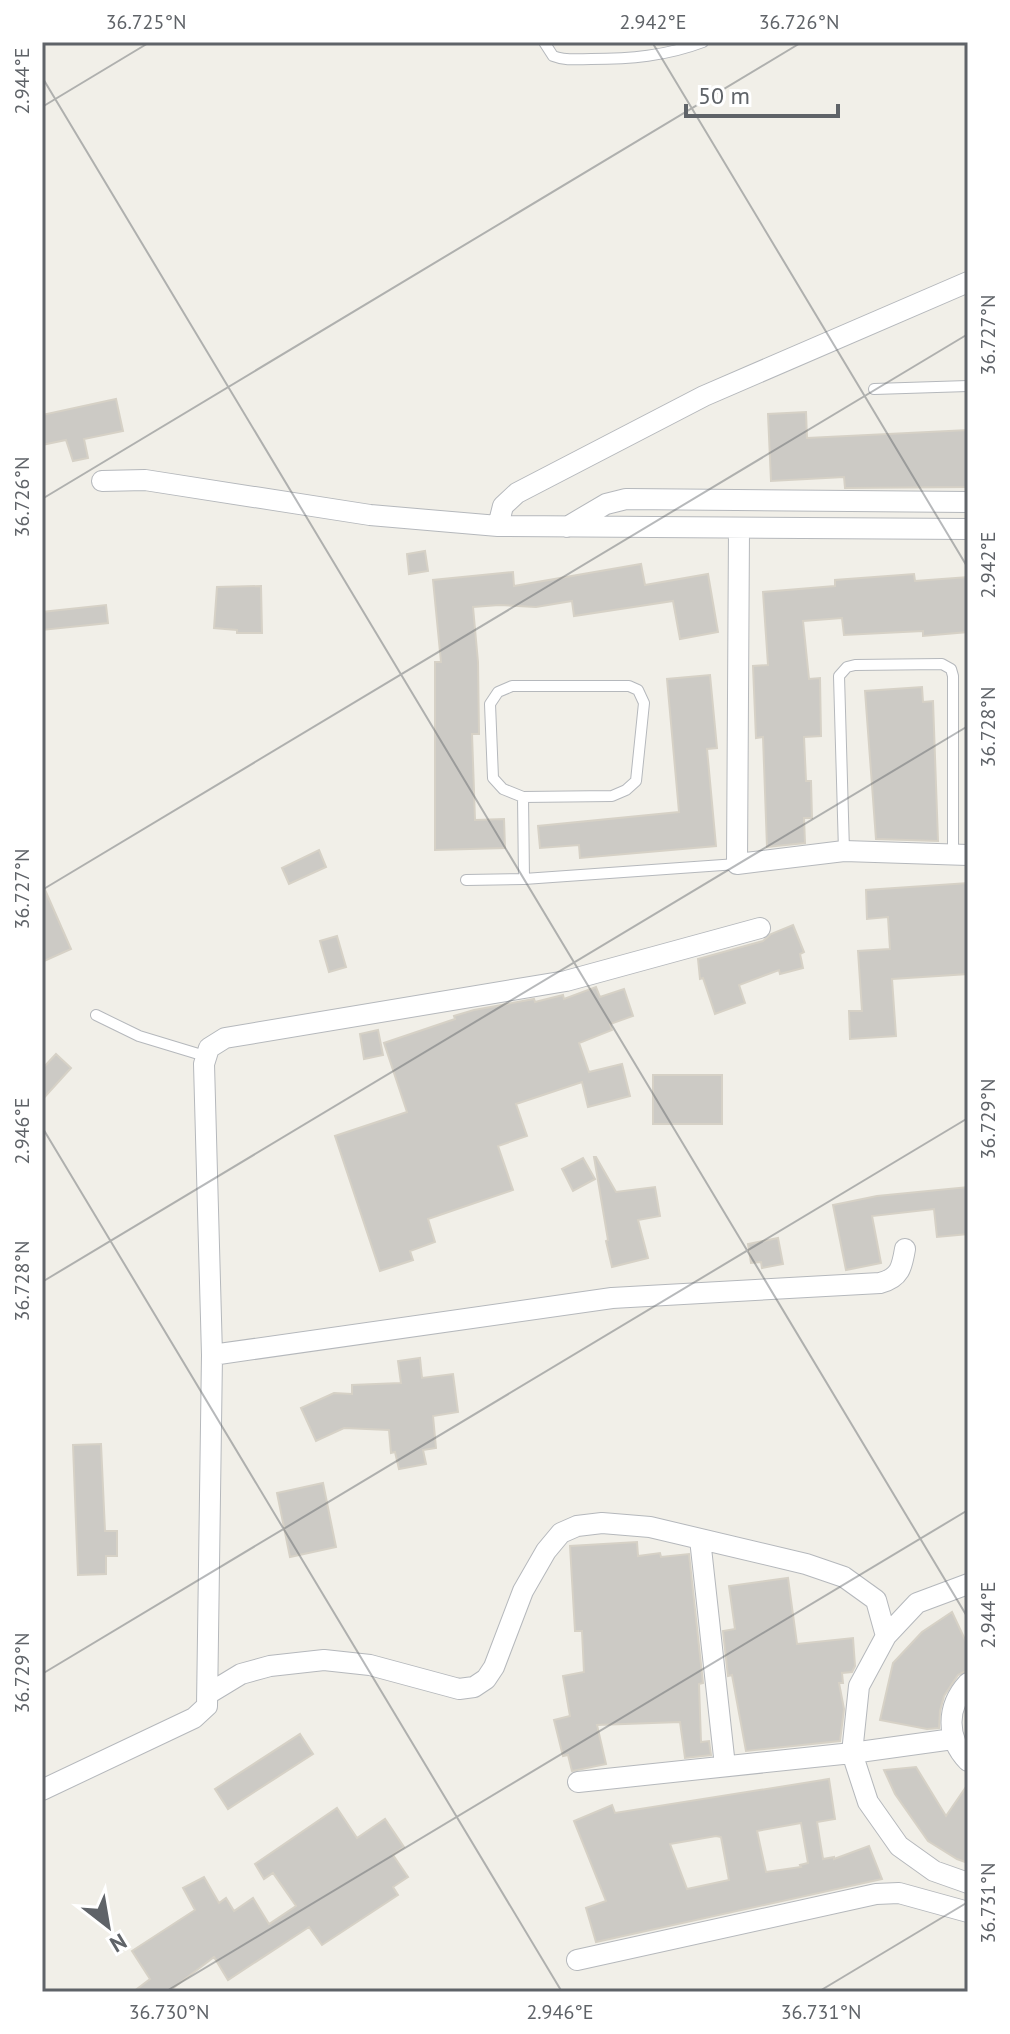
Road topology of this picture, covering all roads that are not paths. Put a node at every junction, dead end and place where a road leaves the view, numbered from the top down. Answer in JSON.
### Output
{"nodes":[{"id":1,"x":544,"y":42,"type":"edge"},
{"id":2,"x":703,"y":42,"type":"edge"},
{"id":3,"x":968,"y":282,"type":"edge"},
{"id":4,"x":968,"y":386,"type":"edge"},
{"id":5,"x":874,"y":389,"type":"dead end"},
{"id":6,"x":102,"y":481,"type":"dead end"},
{"id":7,"x":968,"y":502,"type":"edge"},
{"id":8,"x":498,"y":526,"type":"junction"},
{"id":9,"x":567,"y":527,"type":"junction"},
{"id":10,"x":739,"y":529,"type":"junction"},
{"id":11,"x":968,"y":529,"type":"edge"},
{"id":12,"x":523,"y":797,"type":"junction"},
{"id":13,"x":844,"y":851,"type":"junction"},
{"id":14,"x":961,"y":855,"type":"edge"},
{"id":15,"x":737,"y":864,"type":"junction"},
{"id":16,"x":524,"y":879,"type":"junction"},
{"id":17,"x":466,"y":880,"type":"dead end"},
{"id":18,"x":760,"y":928,"type":"dead end"},
{"id":19,"x":96,"y":1015,"type":"dead end"},
{"id":20,"x":205,"y":1056,"type":"junction"},
{"id":21,"x":905,"y":1249,"type":"dead end"},
{"id":22,"x":212,"y":1355,"type":"junction"},
{"id":23,"x":700,"y":1539,"type":"junction"},
{"id":24,"x":968,"y":1584,"type":"edge"},
{"id":25,"x":886,"y":1636,"type":"junction"},
{"id":26,"x":968,"y":1683,"type":"edge"},
{"id":27,"x":208,"y":1694,"type":"junction"},
{"id":28,"x":953,"y":1739,"type":"junction"},
{"id":29,"x":852,"y":1753,"type":"junction"},
{"id":30,"x":968,"y":1761,"type":"edge"},
{"id":31,"x":725,"y":1766,"type":"junction"},
{"id":32,"x":578,"y":1782,"type":"dead end"},
{"id":33,"x":42,"y":1790,"type":"edge"},
{"id":34,"x":934,"y":1871,"type":"junction"},
{"id":35,"x":968,"y":1883,"type":"edge"},
{"id":36,"x":899,"y":1893,"type":"junction"},
{"id":37,"x":968,"y":1912,"type":"edge"},
{"id":38,"x":577,"y":1960,"type":"dead end"}],
"edges":[{"from":1,"to":2,"type":"lane"},
{"from":3,"to":8,"type":"street"},
{"from":4,"to":5,"type":"lane"},
{"from":6,"to":8,"type":"street"},
{"from":7,"to":9,"type":"street"},
{"from":8,"to":9,"type":"street"},
{"from":9,"to":10,"type":"street"},
{"from":10,"to":11,"type":"street"},
{"from":10,"to":15,"type":"street"},
{"from":12,"to":12,"type":"lane"},
{"from":12,"to":16,"type":"lane"},
{"from":13,"to":14,"type":"street"},
{"from":13,"to":14,"type":"lane"},
{"from":13,"to":15,"type":"street"},
{"from":15,"to":16,"type":"lane"},
{"from":16,"to":17,"type":"lane"},
{"from":18,"to":20,"type":"street"},
{"from":19,"to":20,"type":"lane"},
{"from":20,"to":22,"type":"street"},
{"from":21,"to":22,"type":"street"},
{"from":22,"to":27,"type":"street"},
{"from":23,"to":25,"type":"street"},
{"from":23,"to":27,"type":"street"},
{"from":23,"to":31,"type":"street"},
{"from":24,"to":25,"type":"street"},
{"from":25,"to":29,"type":"street"},
{"from":26,"to":28,"type":"street"},
{"from":27,"to":33,"type":"street"},
{"from":28,"to":29,"type":"street"},
{"from":28,"to":30,"type":"street"},
{"from":29,"to":31,"type":"street"},
{"from":29,"to":34,"type":"street"},
{"from":31,"to":32,"type":"street"},
{"from":34,"to":35,"type":"street"},
{"from":34,"to":36,"type":"street"},
{"from":36,"to":37,"type":"street"},
{"from":36,"to":38,"type":"street"}]}
